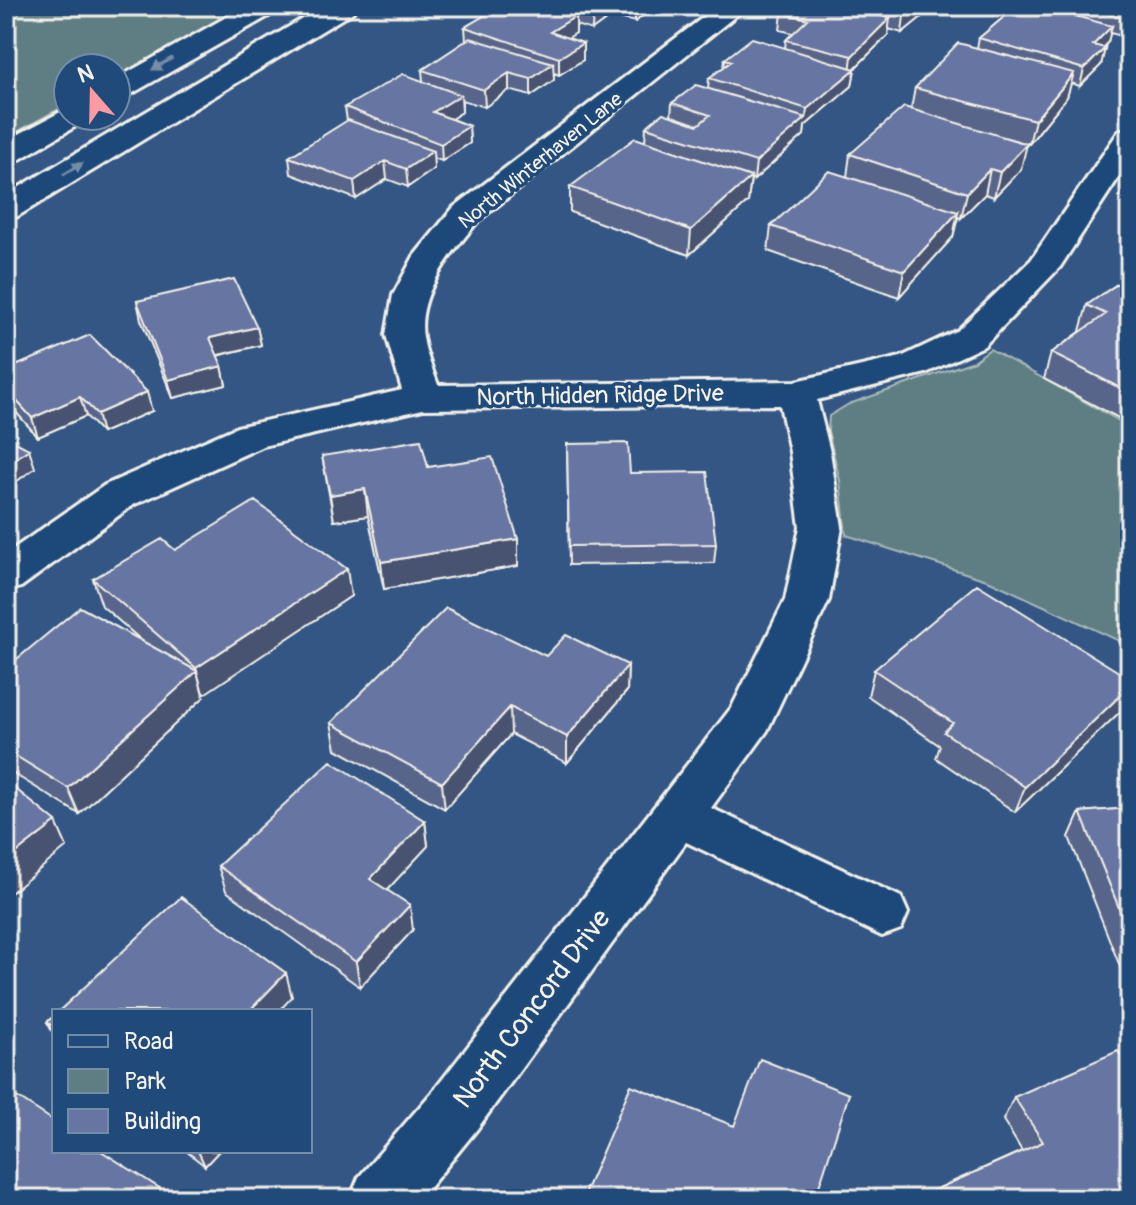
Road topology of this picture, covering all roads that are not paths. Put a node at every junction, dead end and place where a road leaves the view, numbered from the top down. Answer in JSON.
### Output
{"nodes":[{"id":1,"x":266,"y":6,"type":"edge"},
{"id":2,"x":343,"y":6,"type":"edge"},
{"id":3,"x":735,"y":6,"type":"edge"},
{"id":4,"x":132,"y":82,"type":"edge"},
{"id":5,"x":52,"y":128,"type":"edge"},
{"id":6,"x":1130,"y":137,"type":"edge"},
{"id":7,"x":6,"y":154,"type":"edge"},
{"id":8,"x":6,"y":209,"type":"edge"},
{"id":9,"x":796,"y":393,"type":"junction"},
{"id":10,"x":423,"y":397,"type":"junction"},
{"id":11,"x":6,"y":576,"type":"edge"},
{"id":12,"x":677,"y":815,"type":"junction"},
{"id":13,"x":882,"y":913,"type":"dead end"},
{"id":14,"x":381,"y":1199,"type":"edge"}],
"edges":[{"from":1,"to":4,"type":"street","one_way":true},
{"from":8,"to":2,"type":"street","one_way":true},
{"from":3,"to":10,"type":"street","name":"North Winterhaven Lane"},
{"from":5,"to":7,"type":"street"},
{"from":6,"to":9,"type":"street","name":"North Hidden Ridge Drive"},
{"from":9,"to":10,"type":"street","name":"North Hidden Ridge Drive"},
{"from":9,"to":12,"type":"street","name":"North Concord Drive"},
{"from":10,"to":11,"type":"street","name":"North Hidden Ridge Drive"},
{"from":12,"to":13,"type":"street"},
{"from":12,"to":14,"type":"street","name":"North Concord Drive"}]}
